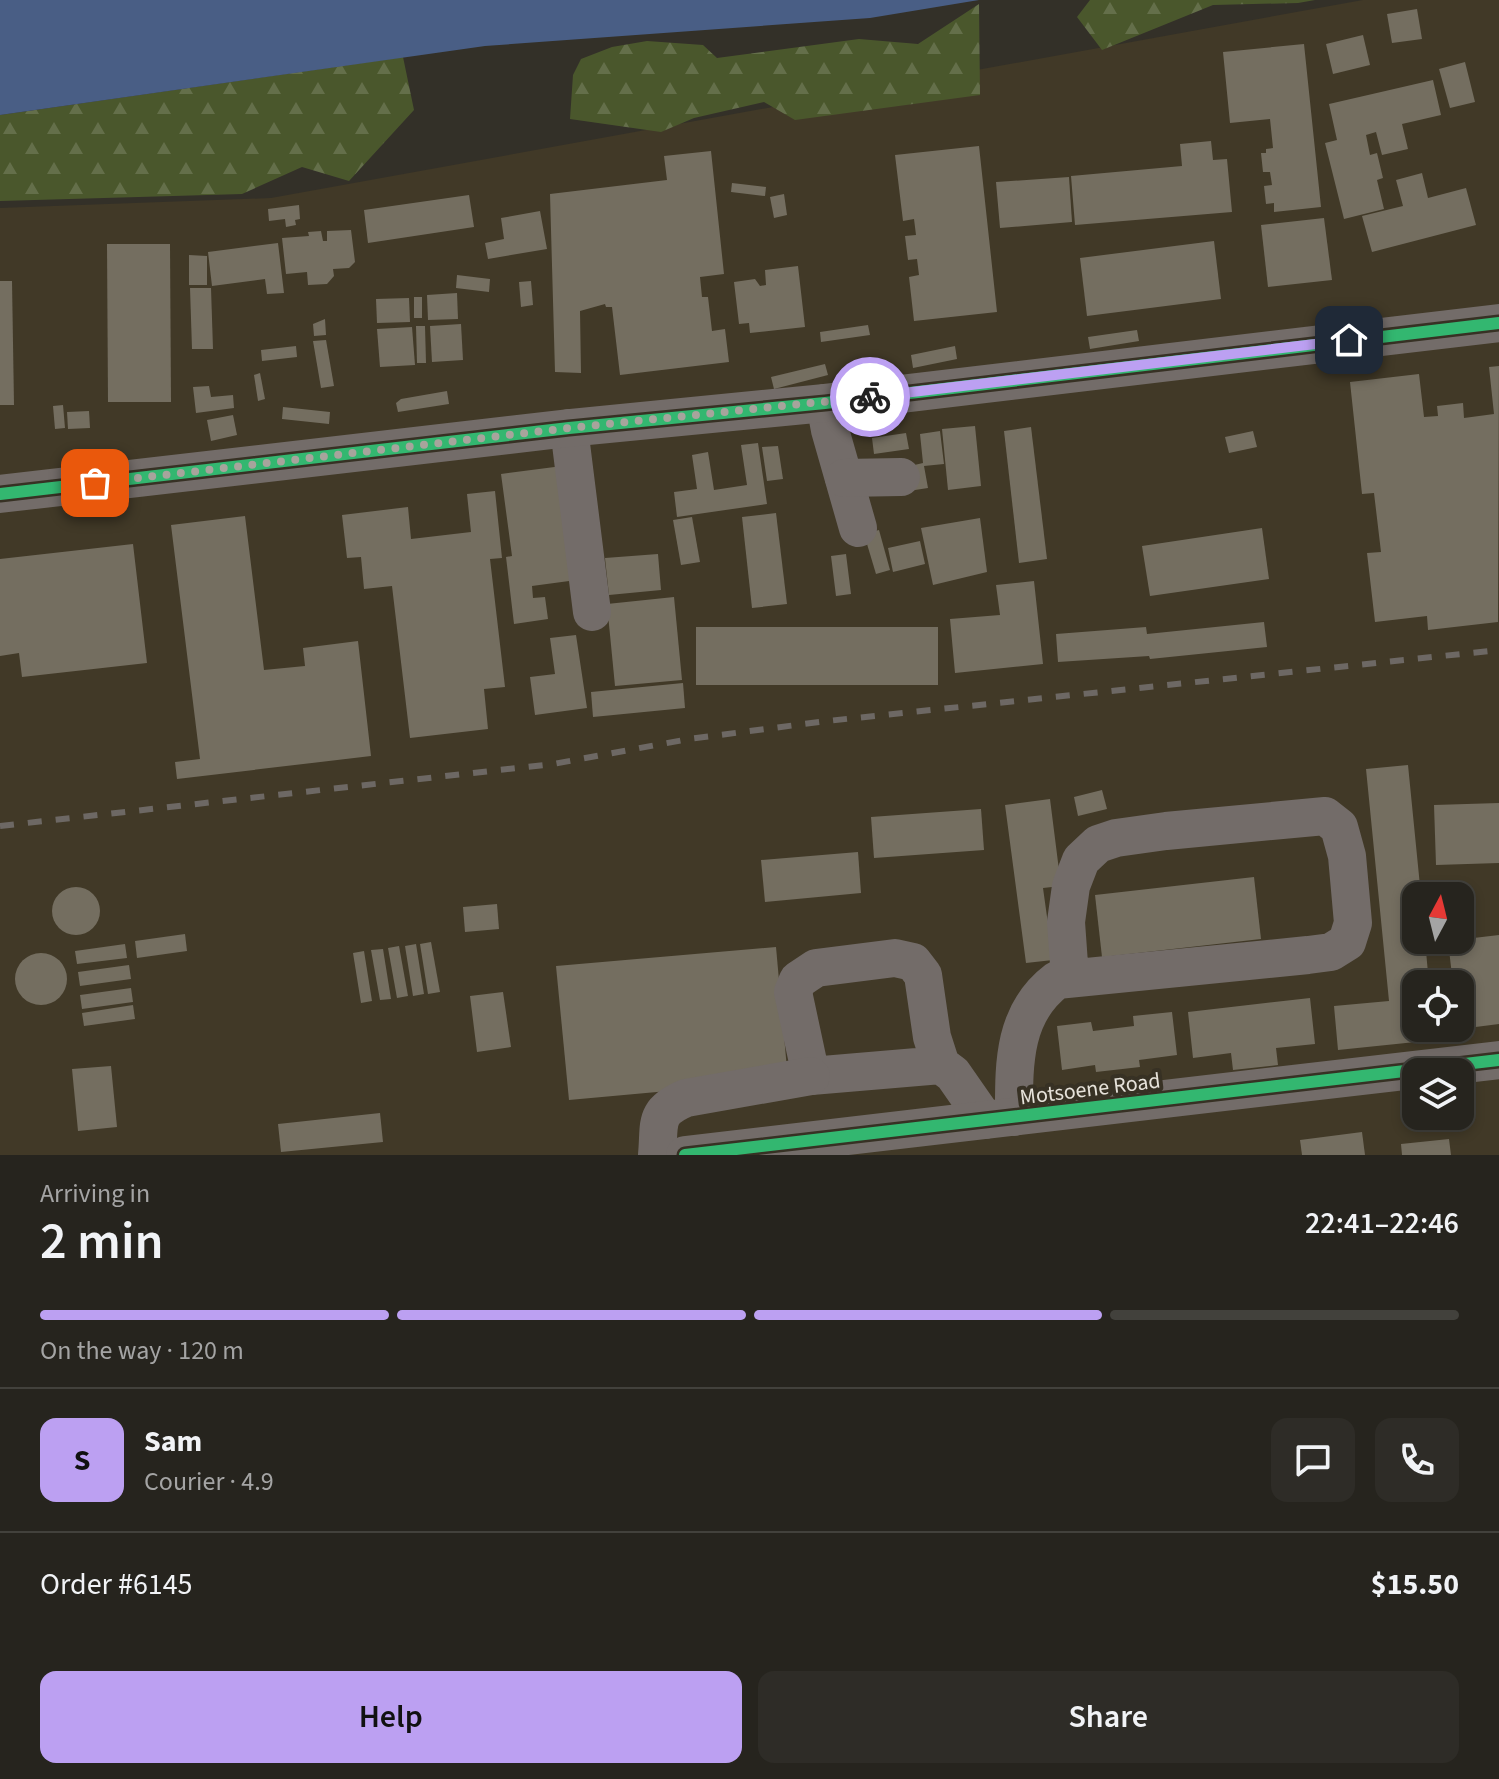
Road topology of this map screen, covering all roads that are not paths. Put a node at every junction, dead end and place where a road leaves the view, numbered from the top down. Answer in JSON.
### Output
{"nodes":[{"id":1,"x":1499,"y":323,"type":"edge"},
{"id":2,"x":825,"y":403,"type":"junction"},
{"id":3,"x":569,"y":428,"type":"junction"},
{"id":4,"x":901,"y":477,"type":"dead end"},
{"id":5,"x":844,"y":478,"type":"junction"},
{"id":6,"x":0,"y":494,"type":"edge"},
{"id":7,"x":858,"y":528,"type":"dead end"},
{"id":8,"x":592,"y":612,"type":"dead end"},
{"id":9,"x":1070,"y":978,"type":"junction"},
{"id":10,"x":1498,"y":1063,"type":"edge"},
{"id":11,"x":941,"y":1065,"type":"junction"},
{"id":12,"x":811,"y":1076,"type":"junction"},
{"id":13,"x":1000,"y":1119,"type":"junction"},
{"id":14,"x":832,"y":1147,"type":"edge"},
{"id":15,"x":657,"y":1155,"type":"edge"},
{"id":16,"x":685,"y":1155,"type":"edge"}],
"edges":[{"from":1,"to":2,"type":"street"},
{"from":2,"to":3,"type":"street"},
{"from":2,"to":5,"type":"street"},
{"from":3,"to":6,"type":"street"},
{"from":3,"to":8,"type":"street"},
{"from":4,"to":5,"type":"street"},
{"from":5,"to":7,"type":"street"},
{"from":9,"to":9,"type":"street"},
{"from":9,"to":13,"type":"street"},
{"from":10,"to":13,"type":"street","name":"Motsoene Road"},
{"from":11,"to":12,"type":"street"},
{"from":11,"to":12,"type":"street"},
{"from":11,"to":13,"type":"street"},
{"from":12,"to":15,"type":"street"},
{"from":13,"to":14,"type":"street","name":"Motsoene Road"},
{"from":14,"to":16,"type":"street","name":"Motsoene Road"}]}
